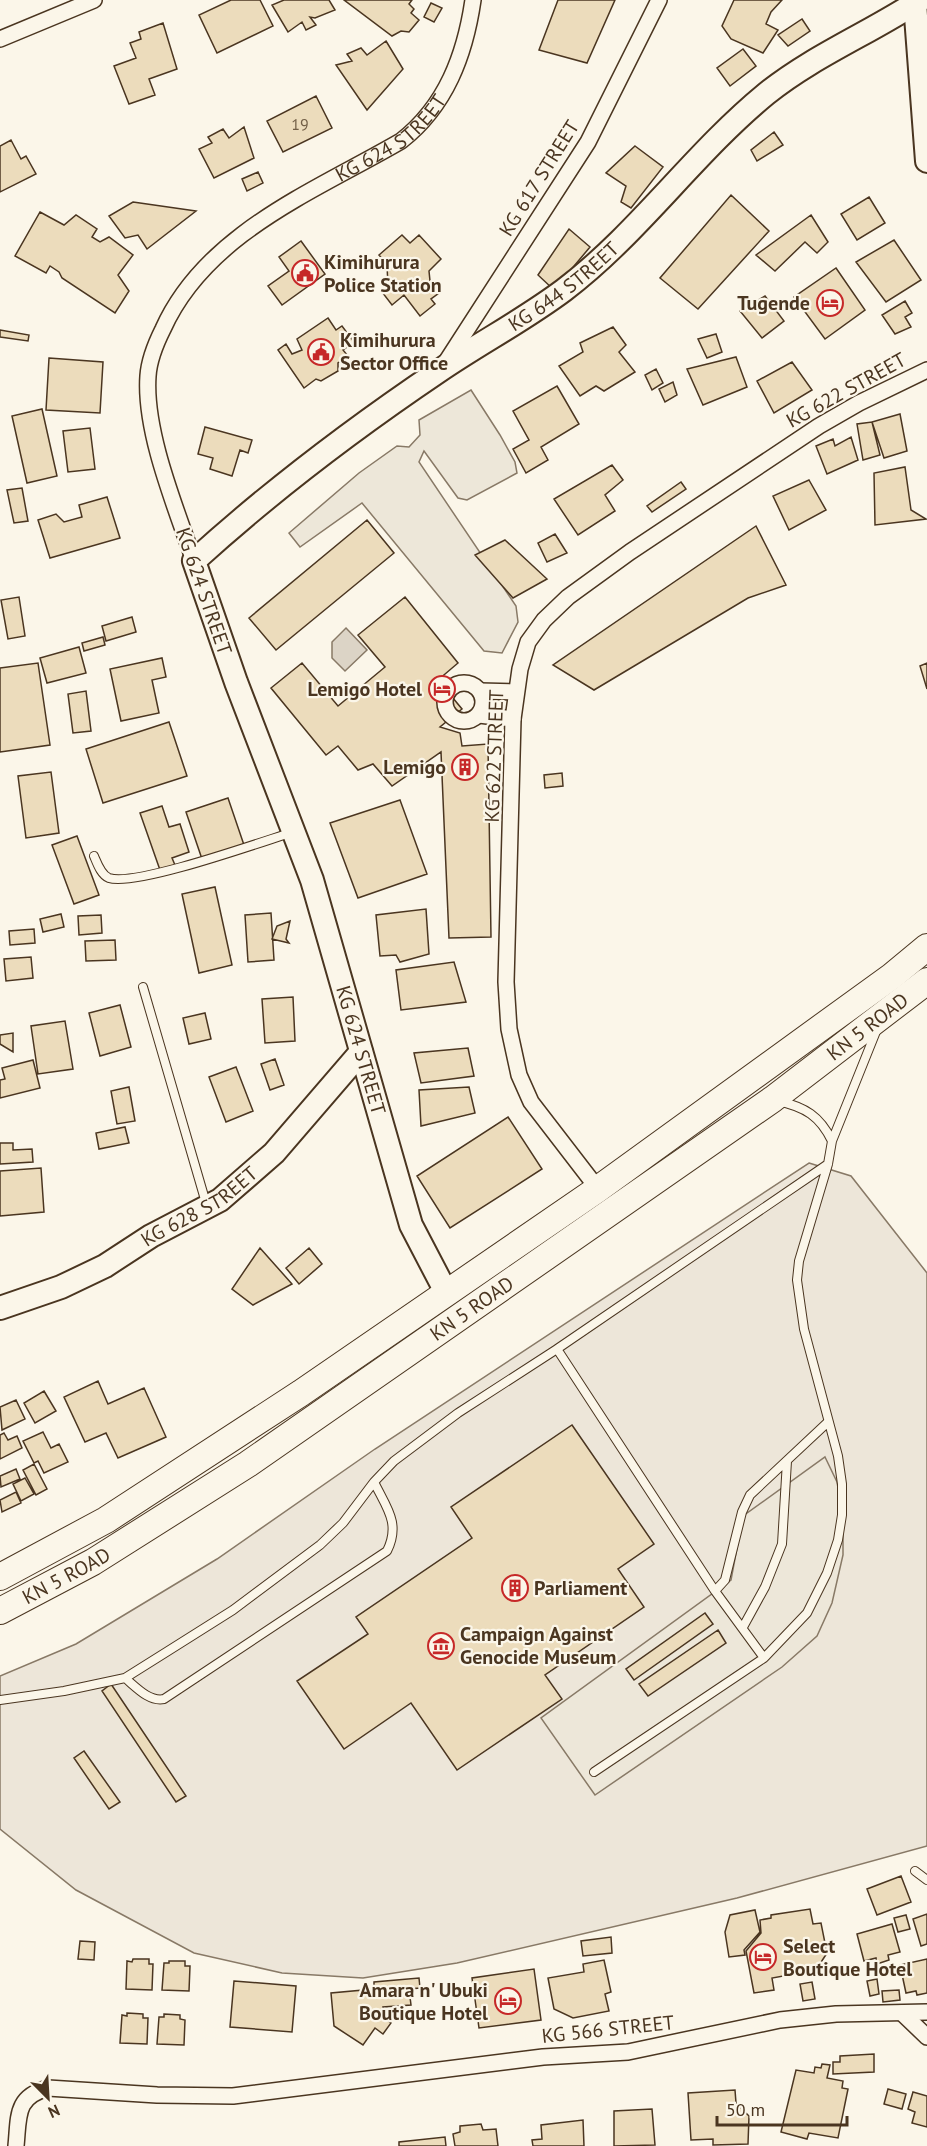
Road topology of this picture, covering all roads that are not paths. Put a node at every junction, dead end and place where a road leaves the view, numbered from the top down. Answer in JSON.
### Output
{"nodes":[{"id":1,"x":94,"y":0,"type":"edge"},
{"id":2,"x":473,"y":0,"type":"edge"},
{"id":3,"x":659,"y":0,"type":"edge"},
{"id":4,"x":918,"y":2,"type":"edge"},
{"id":5,"x":0,"y":39,"type":"edge"},
{"id":6,"x":927,"y":161,"type":"edge"},
{"id":7,"x":441,"y":369,"type":"junction"},
{"id":8,"x":927,"y":370,"type":"edge"},
{"id":9,"x":194,"y":561,"type":"junction"},
{"id":10,"x":480,"y":691,"type":"junction"},
{"id":11,"x":516,"y":692,"type":"junction"},
{"id":12,"x":478,"y":715,"type":"junction"},
{"id":13,"x":513,"y":719,"type":"junction"},
{"id":14,"x":294,"y":831,"type":"junction"},
{"id":15,"x":94,"y":856,"type":"dead end"},
{"id":16,"x":927,"y":947,"type":"edge"},
{"id":17,"x":905,"y":985,"type":"edge"},
{"id":18,"x":143,"y":987,"type":"dead end"},
{"id":19,"x":881,"y":1016,"type":"junction"},
{"id":20,"x":361,"y":1052,"type":"junction"},
{"id":21,"x":773,"y":1099,"type":"junction"},
{"id":22,"x":832,"y":1141,"type":"junction"},
{"id":23,"x":828,"y":1164,"type":"junction"},
{"id":24,"x":598,"y":1189,"type":"junction"},
{"id":25,"x":207,"y":1208,"type":"junction"},
{"id":26,"x":447,"y":1294,"type":"junction"},
{"id":27,"x":0,"y":1308,"type":"edge"},
{"id":28,"x":557,"y":1349,"type":"junction"},
{"id":29,"x":828,"y":1422,"type":"junction"},
{"id":30,"x":787,"y":1461,"type":"junction"},
{"id":31,"x":374,"y":1482,"type":"junction"},
{"id":32,"x":0,"y":1577,"type":"edge"},
{"id":33,"x":715,"y":1591,"type":"junction"},
{"id":34,"x":0,"y":1611,"type":"edge"},
{"id":35,"x":743,"y":1627,"type":"junction"},
{"id":36,"x":764,"y":1658,"type":"junction"},
{"id":37,"x":125,"y":1678,"type":"junction"},
{"id":38,"x":0,"y":1701,"type":"edge"},
{"id":39,"x":594,"y":1772,"type":"dead end"},
{"id":40,"x":915,"y":1871,"type":"dead end"},
{"id":41,"x":927,"y":1880,"type":"edge"},
{"id":42,"x":927,"y":2012,"type":"edge"},
{"id":43,"x":902,"y":2013,"type":"junction"},
{"id":44,"x":927,"y":2037,"type":"edge"},
{"id":45,"x":16,"y":2146,"type":"edge"}],
"edges":[{"from":1,"to":5,"type":"street"},
{"from":2,"to":9,"type":"street","name":"KG 624 STREET"},
{"from":3,"to":7,"type":"street","name":"KG 617 STREET"},
{"from":4,"to":6,"type":"main road"},
{"from":4,"to":7,"type":"main road","name":"KG 644 STREET"},
{"from":7,"to":9,"type":"main road","name":"KG 644 STREET"},
{"from":8,"to":11,"type":"street","name":"KG 622 STREET"},
{"from":9,"to":14,"type":"main road","name":"KG 624 STREET"},
{"from":10,"to":11,"type":"street"},
{"from":10,"to":12,"type":"street"},
{"from":10,"to":12,"type":"street"},
{"from":11,"to":13,"type":"street","name":"KG 622 STREET"},
{"from":12,"to":13,"type":"street"},
{"from":13,"to":24,"type":"street","name":"KG 622 STREET"},
{"from":14,"to":15,"type":"lane"},
{"from":14,"to":20,"type":"main road","name":"KG 624 STREET"},
{"from":16,"to":17,"type":"main road","name":"KN 5 ROAD"},
{"from":17,"to":19,"type":"main road","name":"KN 5 ROAD"},
{"from":17,"to":24,"type":"main road","name":"KN 5 ROAD"},
{"from":18,"to":25,"type":"lane"},
{"from":19,"to":21,"type":"main road","name":"KN 5 ROAD"},
{"from":19,"to":22,"type":"lane"},
{"from":20,"to":25,"type":"main road","name":"KG 628 STREET"},
{"from":20,"to":26,"type":"main road","name":"KG 624 STREET"},
{"from":21,"to":22,"type":"lane"},
{"from":21,"to":34,"type":"main road","name":"KN 5 ROAD"},
{"from":22,"to":23,"type":"lane"},
{"from":23,"to":28,"type":"lane"},
{"from":23,"to":29,"type":"lane"},
{"from":24,"to":26,"type":"main road","name":"KN 5 ROAD"},
{"from":25,"to":27,"type":"main road","name":"KG 628 STREET"},
{"from":26,"to":32,"type":"main road","name":"KN 5 ROAD"},
{"from":28,"to":31,"type":"lane"},
{"from":28,"to":33,"type":"lane"},
{"from":29,"to":30,"type":"lane"},
{"from":29,"to":36,"type":"lane"},
{"from":30,"to":33,"type":"lane"},
{"from":30,"to":35,"type":"lane"},
{"from":31,"to":37,"type":"lane"},
{"from":31,"to":37,"type":"lane"},
{"from":33,"to":35,"type":"lane"},
{"from":35,"to":36,"type":"lane"},
{"from":36,"to":39,"type":"lane"},
{"from":37,"to":38,"type":"lane"},
{"from":40,"to":41,"type":"lane"},
{"from":42,"to":43,"type":"street","name":"KG 566 STREET"},
{"from":43,"to":44,"type":"street"},
{"from":43,"to":45,"type":"street","name":"KG 566 STREET"}]}
